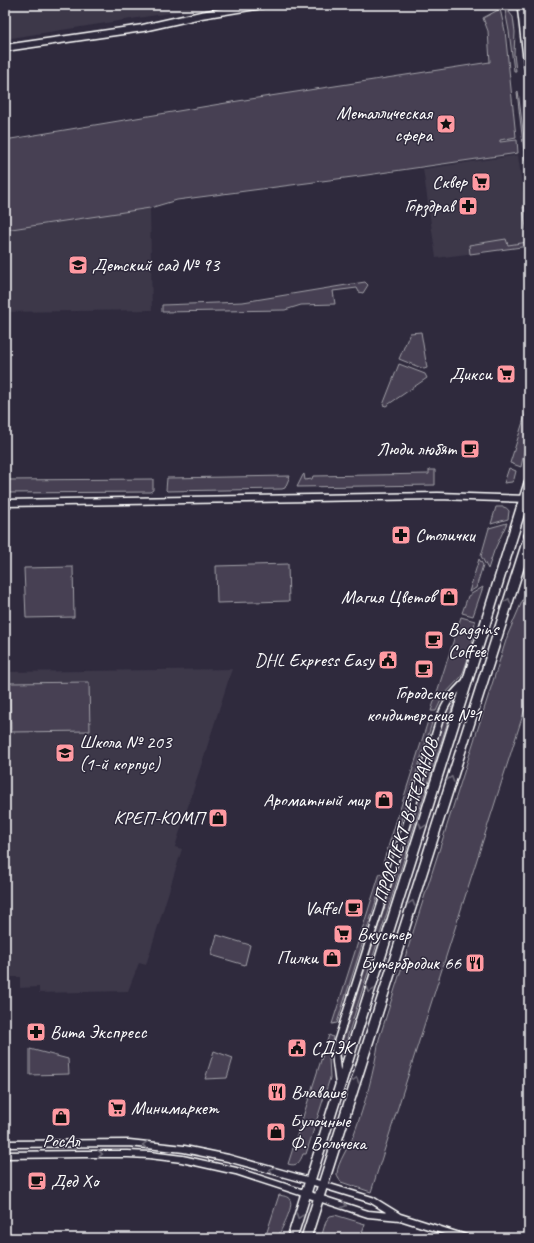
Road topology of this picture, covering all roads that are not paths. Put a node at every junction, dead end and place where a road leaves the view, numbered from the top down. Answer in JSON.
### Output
{"nodes":[{"id":1,"x":262,"y":5,"type":"edge"},
{"id":2,"x":522,"y":5,"type":"edge"},
{"id":3,"x":5,"y":48,"type":"edge"},
{"id":4,"x":529,"y":66,"type":"edge"},
{"id":5,"x":529,"y":483,"type":"edge"},
{"id":6,"x":527,"y":498,"type":"edge"},
{"id":7,"x":5,"y":503,"type":"edge"},
{"id":8,"x":529,"y":536,"type":"edge"},
{"id":9,"x":468,"y":679,"type":"junction"},
{"id":10,"x":339,"y":1087,"type":"junction"},
{"id":11,"x":5,"y":1144,"type":"edge"},
{"id":12,"x":5,"y":1155,"type":"edge"},
{"id":13,"x":310,"y":1181,"type":"junction"},
{"id":14,"x":323,"y":1185,"type":"junction"},
{"id":15,"x":306,"y":1193,"type":"junction"},
{"id":16,"x":319,"y":1197,"type":"junction"},
{"id":17,"x":400,"y":1216,"type":"junction"},
{"id":18,"x":292,"y":1238,"type":"edge"},
{"id":19,"x":306,"y":1238,"type":"edge"},
{"id":20,"x":466,"y":1238,"type":"edge"}],
"edges":[{"from":1,"to":3,"type":"street"},
{"from":2,"to":4,"type":"main road"},
{"from":5,"to":6,"type":"main road","name":"ПРОСПЕКТ ВЕТЕРАНОВ"},
{"from":6,"to":7,"type":"street"},
{"from":6,"to":9,"type":"main road","name":"ПРОСПЕКТ ВЕТЕРАНОВ"},
{"from":14,"to":8,"type":"main road","name":"ПРОСПЕКТ ВЕТЕРАНОВ","one_way":true},
{"from":9,"to":10,"type":"main road","name":"ПРОСПЕКТ ВЕТЕРАНОВ","one_way":true},
{"from":9,"to":10,"type":"street"},
{"from":10,"to":13,"type":"main road","name":"ПРОСПЕКТ ВЕТЕРАНОВ"},
{"from":13,"to":11,"type":"street","one_way":true},
{"from":12,"to":15,"type":"street","one_way":true},
{"from":13,"to":14,"type":"street"},
{"from":13,"to":15,"type":"main road","name":"ПРОСПЕКТ ВЕТЕРАНОВ"},
{"from":14,"to":16,"type":"main road","name":"ПРОСПЕКТ ВЕТЕРАНОВ"},
{"from":14,"to":17,"type":"street"},
{"from":15,"to":16,"type":"street"},
{"from":15,"to":18,"type":"main road","name":"ПРОСПЕКТ ВЕТЕРАНОВ","one_way":true},
{"from":16,"to":17,"type":"street","one_way":true},
{"from":16,"to":19,"type":"main road","name":"ПРОСПЕКТ ВЕТЕРАНОВ"},
{"from":17,"to":20,"type":"street"}]}
